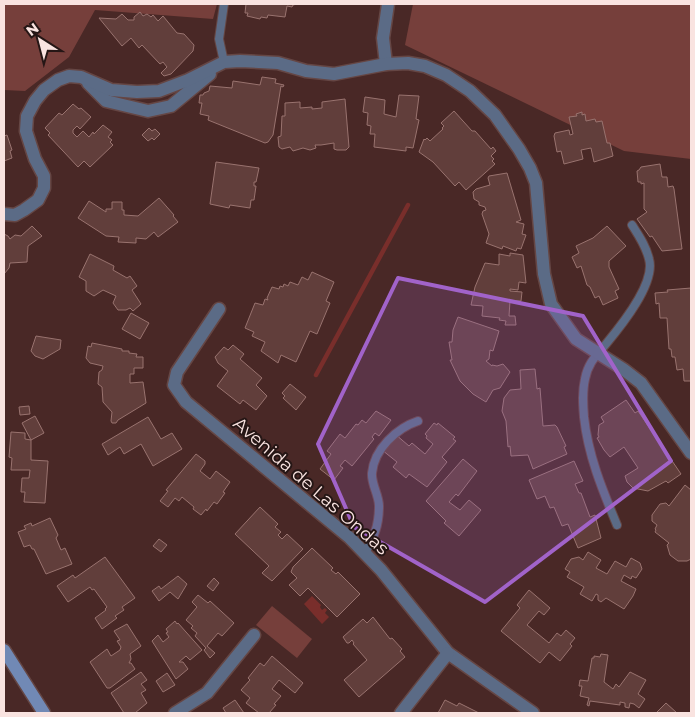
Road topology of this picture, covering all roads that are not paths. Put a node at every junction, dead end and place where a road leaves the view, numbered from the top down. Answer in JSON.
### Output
{"nodes":[{"id":1,"x":224,"y":4,"type":"edge"},
{"id":2,"x":388,"y":4,"type":"edge"},
{"id":3,"x":224,"y":62,"type":"junction"},
{"id":4,"x":386,"y":64,"type":"junction"},
{"id":5,"x":81,"y":76,"type":"junction"},
{"id":6,"x":4,"y":214,"type":"edge"},
{"id":7,"x":632,"y":225,"type":"dead end"},
{"id":8,"x":219,"y":309,"type":"dead end"},
{"id":9,"x":598,"y":354,"type":"junction"},
{"id":10,"x":418,"y":421,"type":"dead end"},
{"id":11,"x":691,"y":454,"type":"edge"},
{"id":12,"x":617,"y":525,"type":"dead end"},
{"id":13,"x":365,"y":553,"type":"junction"},
{"id":14,"x":254,"y":635,"type":"dead end"},
{"id":15,"x":4,"y":650,"type":"edge"},
{"id":16,"x":448,"y":653,"type":"junction"},
{"id":17,"x":44,"y":713,"type":"edge"},
{"id":18,"x":175,"y":713,"type":"edge"},
{"id":19,"x":401,"y":713,"type":"edge"},
{"id":20,"x":533,"y":713,"type":"edge"}],
"edges":[{"from":1,"to":3,"type":"lane"},
{"from":2,"to":4,"type":"street"},
{"from":3,"to":4,"type":"street"},
{"from":3,"to":5,"type":"street"},
{"from":3,"to":5,"type":"street"},
{"from":4,"to":9,"type":"street"},
{"from":5,"to":6,"type":"street"},
{"from":7,"to":9,"type":"lane"},
{"from":8,"to":13,"type":"street","name":"Avenida de Las Ondas"},
{"from":9,"to":11,"type":"street"},
{"from":9,"to":12,"type":"lane"},
{"from":10,"to":13,"type":"lane"},
{"from":13,"to":16,"type":"street","name":"Avenida de Las Ondas"},
{"from":14,"to":18,"type":"street"},
{"from":15,"to":17,"type":"main road"},
{"from":16,"to":19,"type":"street"},
{"from":16,"to":20,"type":"street","name":"Avenida de Las Ondas"}]}
